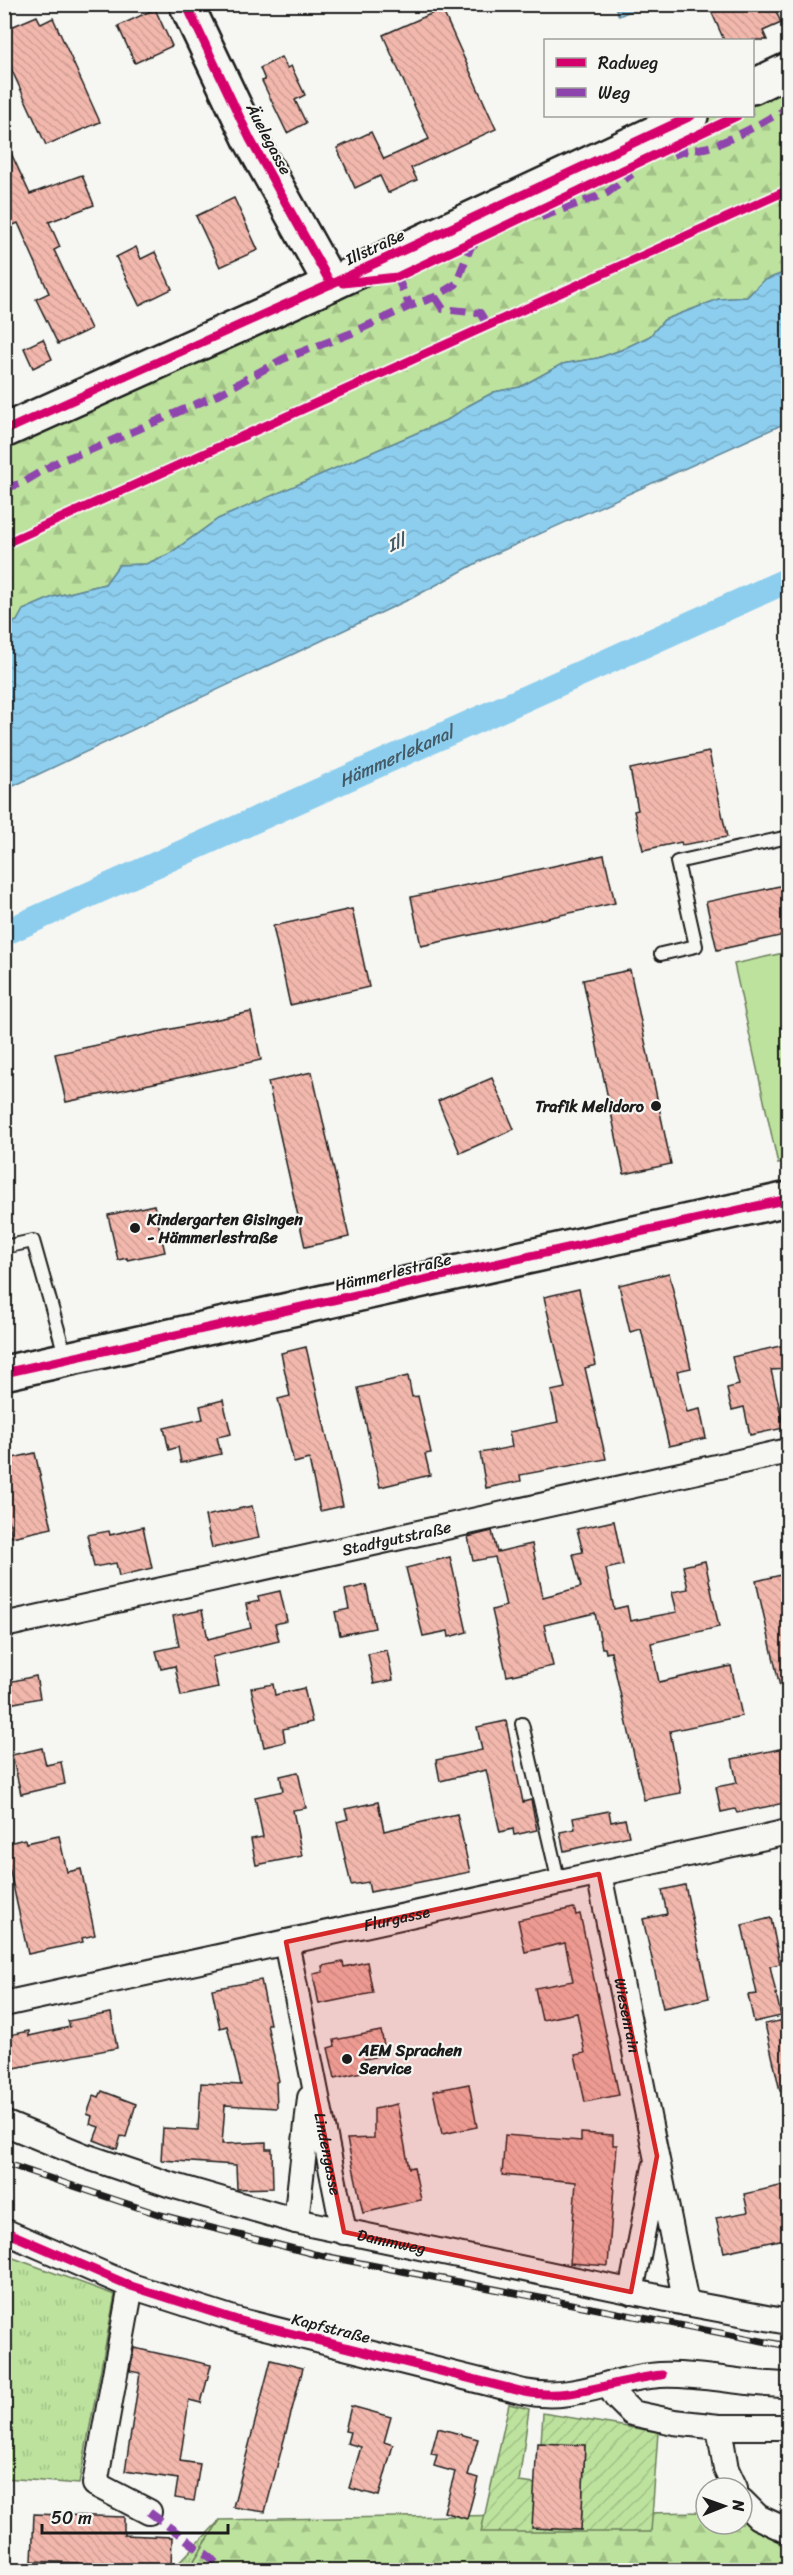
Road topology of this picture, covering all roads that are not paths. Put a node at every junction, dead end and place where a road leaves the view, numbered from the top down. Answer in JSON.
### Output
{"nodes":[{"id":1,"x":186,"y":4,"type":"edge"},
{"id":2,"x":789,"y":70,"type":"edge"},
{"id":3,"x":754,"y":87,"type":"edge"},
{"id":4,"x":689,"y":117,"type":"edge"},
{"id":5,"x":331,"y":284,"type":"junction"},
{"id":6,"x":4,"y":431,"type":"edge"},
{"id":7,"x":789,"y":837,"type":"edge"},
{"id":8,"x":661,"y":954,"type":"dead end"},
{"id":9,"x":789,"y":1199,"type":"edge"},
{"id":10,"x":4,"y":1247,"type":"edge"},
{"id":11,"x":67,"y":1359,"type":"junction"},
{"id":12,"x":4,"y":1373,"type":"edge"},
{"id":13,"x":789,"y":1451,"type":"edge"},
{"id":14,"x":4,"y":1625,"type":"edge"},
{"id":15,"x":522,"y":1724,"type":"dead end"},
{"id":16,"x":789,"y":1832,"type":"edge"},
{"id":17,"x":599,"y":1874,"type":"junction"},
{"id":18,"x":559,"y":1883,"type":"junction"},
{"id":19,"x":286,"y":1942,"type":"junction"},
{"id":20,"x":4,"y":2004,"type":"edge"},
{"id":21,"x":312,"y":2076,"type":"junction"},
{"id":22,"x":4,"y":2123,"type":"edge"},
{"id":23,"x":657,"y":2156,"type":"junction"},
{"id":24,"x":296,"y":2221,"type":"junction"},
{"id":25,"x":4,"y":2231,"type":"edge"},
{"id":26,"x":344,"y":2232,"type":"junction"},
{"id":27,"x":131,"y":2286,"type":"junction"},
{"id":28,"x":631,"y":2292,"type":"junction"},
{"id":29,"x":686,"y":2303,"type":"junction"},
{"id":30,"x":789,"y":2322,"type":"edge"},
{"id":31,"x":609,"y":2384,"type":"junction"},
{"id":32,"x":789,"y":2385,"type":"edge"},
{"id":33,"x":719,"y":2427,"type":"junction"},
{"id":34,"x":789,"y":2427,"type":"edge"},
{"id":35,"x":729,"y":2476,"type":"edge"},
{"id":36,"x":149,"y":2512,"type":"dead end"},
{"id":37,"x":754,"y":2513,"type":"edge"},
{"id":38,"x":789,"y":2531,"type":"edge"}],
"edges":[{"from":1,"to":5,"type":"main road","name":"Äuelegasse"},
{"from":2,"to":3,"type":"main road"},
{"from":4,"to":5,"type":"main road","name":"Illstraße"},
{"from":5,"to":6,"type":"main road","name":"Illstraße"},
{"from":7,"to":8,"type":"lane"},
{"from":9,"to":11,"type":"main road","name":"Hämmerlestraße"},
{"from":10,"to":11,"type":"lane"},
{"from":11,"to":12,"type":"main road","name":"Hämmerlestraße"},
{"from":13,"to":14,"type":"street","name":"Stadtgutstraße"},
{"from":15,"to":18,"type":"lane"},
{"from":16,"to":17,"type":"street","name":"Flurgasse"},
{"from":17,"to":18,"type":"street","name":"Flurgasse"},
{"from":17,"to":23,"type":"street","name":"Wiesenrain"},
{"from":18,"to":19,"type":"street","name":"Flurgasse"},
{"from":19,"to":20,"type":"street","name":"Flurgasse"},
{"from":19,"to":21,"type":"street","name":"Lindengasse"},
{"from":21,"to":24,"type":"street","name":"Lindengasse"},
{"from":21,"to":26,"type":"street","name":"Lindengasse"},
{"from":22,"to":24,"type":"street","name":"Dammweg"},
{"from":23,"to":28,"type":"street","name":"Wiesenrain"},
{"from":23,"to":29,"type":"street","name":"Wiesenrain"},
{"from":24,"to":26,"type":"street","name":"Dammweg"},
{"from":25,"to":27,"type":"street","name":"Kapfstraße"},
{"from":26,"to":28,"type":"street","name":"Dammweg"},
{"from":27,"to":31,"type":"street","name":"Kapfstraße"},
{"from":27,"to":36,"type":"street"},
{"from":28,"to":29,"type":"street","name":"Dammweg"},
{"from":29,"to":30,"type":"street","name":"Dammweg"},
{"from":31,"to":32,"type":"street","name":"Kapfstraße"},
{"from":31,"to":33,"type":"street"},
{"from":33,"to":34,"type":"street"},
{"from":33,"to":35,"type":"street"},
{"from":37,"to":38,"type":"street"}]}
